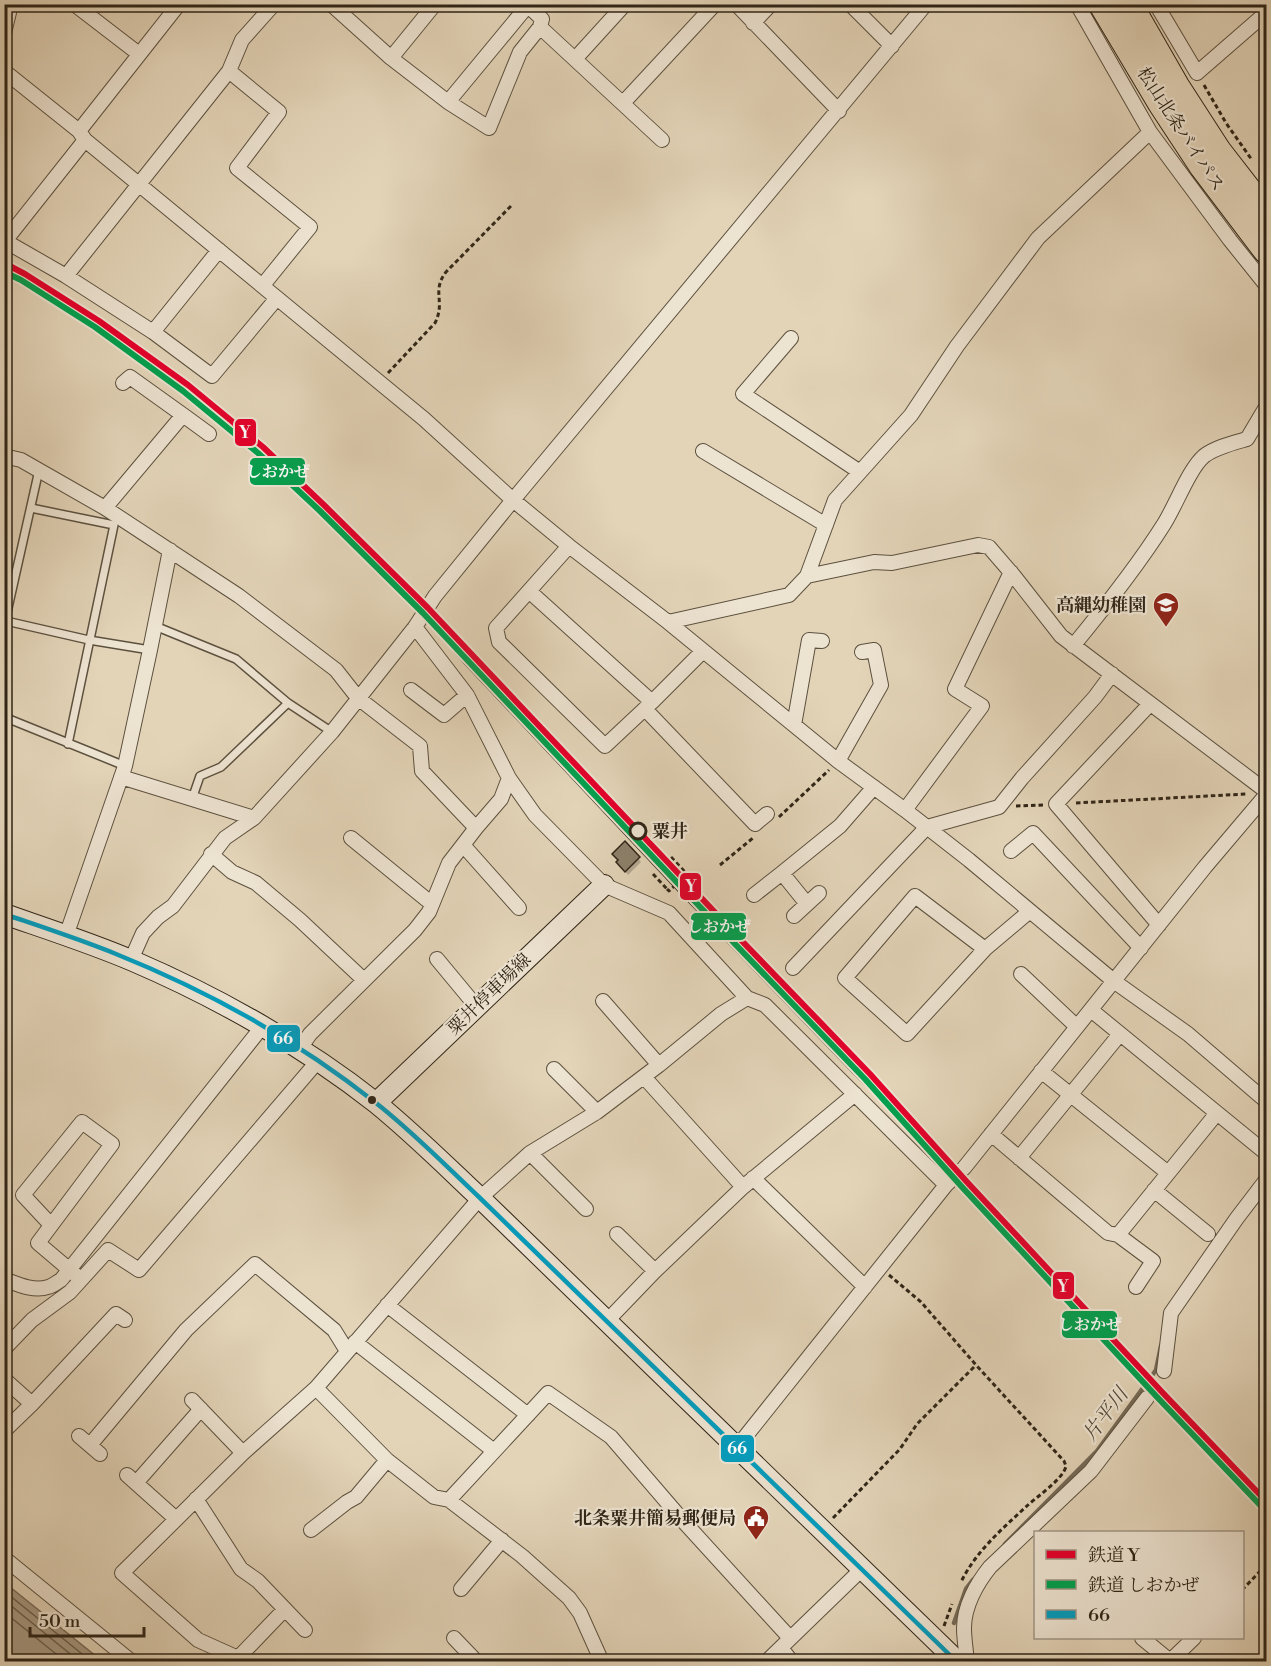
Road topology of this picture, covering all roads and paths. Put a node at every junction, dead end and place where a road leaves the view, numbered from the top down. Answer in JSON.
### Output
{"nodes":[{"id":1,"x":11,"y":4,"type":"edge"},
{"id":2,"x":179,"y":4,"type":"edge"},
{"id":3,"x":274,"y":4,"type":"edge"},
{"id":4,"x":435,"y":4,"type":"edge"},
{"id":5,"x":625,"y":4,"type":"edge"},
{"id":6,"x":715,"y":4,"type":"edge"},
{"id":7,"x":736,"y":4,"type":"edge"},
{"id":8,"x":771,"y":4,"type":"edge"},
{"id":9,"x":850,"y":4,"type":"edge"},
{"id":10,"x":926,"y":4,"type":"edge"},
{"id":11,"x":1077,"y":4,"type":"edge"},
{"id":12,"x":1102,"y":4,"type":"edge"},
{"id":13,"x":1129,"y":4,"type":"edge"},
{"id":14,"x":1156,"y":4,"type":"edge"},
{"id":15,"x":77,"y":5,"type":"edge"},
{"id":16,"x":528,"y":5,"type":"edge"},
{"id":17,"x":339,"y":7,"type":"edge"},
{"id":18,"x":1266,"y":13,"type":"edge"},
{"id":19,"x":753,"y":23,"type":"junction"},
{"id":20,"x":540,"y":27,"type":"junction"},
{"id":21,"x":4,"y":33,"type":"edge"},
{"id":22,"x":892,"y":46,"type":"junction"},
{"id":23,"x":138,"y":54,"type":"junction"},
{"id":24,"x":391,"y":58,"type":"junction"},
{"id":25,"x":575,"y":59,"type":"junction"},
{"id":26,"x":4,"y":70,"type":"edge"},
{"id":27,"x":229,"y":71,"type":"junction"},
{"id":28,"x":1197,"y":73,"type":"junction"},
{"id":29,"x":448,"y":102,"type":"junction"},
{"id":30,"x":622,"y":103,"type":"junction"},
{"id":31,"x":838,"y":111,"type":"junction"},
{"id":32,"x":1150,"y":132,"type":"junction"},
{"id":33,"x":82,"y":136,"type":"junction"},
{"id":34,"x":662,"y":140,"type":"dead end"},
{"id":35,"x":1258,"y":168,"type":"dead end"},
{"id":36,"x":140,"y":184,"type":"junction"},
{"id":37,"x":511,"y":206,"type":"dead end"},
{"id":38,"x":1266,"y":213,"type":"edge"},
{"id":39,"x":219,"y":250,"type":"junction"},
{"id":40,"x":1266,"y":250,"type":"edge"},
{"id":41,"x":66,"y":276,"type":"junction"},
{"id":42,"x":263,"y":285,"type":"junction"},
{"id":43,"x":1266,"y":285,"type":"edge"},
{"id":44,"x":277,"y":298,"type":"junction"},
{"id":45,"x":153,"y":332,"type":"junction"},
{"id":46,"x":790,"y":338,"type":"dead end"},
{"id":47,"x":123,"y":383,"type":"dead end"},
{"id":48,"x":379,"y":383,"type":"junction"},
{"id":49,"x":1266,"y":407,"type":"edge"},
{"id":50,"x":183,"y":415,"type":"junction"},
{"id":51,"x":209,"y":434,"type":"dead end"},
{"id":52,"x":703,"y":451,"type":"dead end"},
{"id":53,"x":4,"y":456,"type":"edge"},
{"id":54,"x":39,"y":470,"type":"junction"},
{"id":55,"x":860,"y":472,"type":"junction"},
{"id":56,"x":513,"y":500,"type":"junction"},
{"id":57,"x":31,"y":508,"type":"junction"},
{"id":58,"x":105,"y":508,"type":"junction"},
{"id":59,"x":826,"y":525,"type":"junction"},
{"id":60,"x":569,"y":546,"type":"junction"},
{"id":61,"x":170,"y":550,"type":"junction"},
{"id":62,"x":1011,"y":572,"type":"junction"},
{"id":63,"x":807,"y":576,"type":"junction"},
{"id":64,"x":529,"y":591,"type":"junction"},
{"id":65,"x":668,"y":622,"type":"junction"},
{"id":66,"x":5,"y":624,"type":"edge"},
{"id":67,"x":155,"y":626,"type":"junction"},
{"id":68,"x":415,"y":627,"type":"junction"},
{"id":69,"x":89,"y":640,"type":"junction"},
{"id":70,"x":822,"y":641,"type":"dead end"},
{"id":71,"x":1073,"y":646,"type":"junction"},
{"id":72,"x":150,"y":650,"type":"junction"},
{"id":73,"x":703,"y":651,"type":"junction"},
{"id":74,"x":862,"y":652,"type":"dead end"},
{"id":75,"x":1112,"y":674,"type":"junction"},
{"id":76,"x":411,"y":690,"type":"dead end"},
{"id":77,"x":467,"y":695,"type":"junction"},
{"id":78,"x":358,"y":698,"type":"junction"},
{"id":79,"x":288,"y":703,"type":"junction"},
{"id":80,"x":1150,"y":704,"type":"junction"},
{"id":81,"x":648,"y":705,"type":"junction"},
{"id":82,"x":4,"y":717,"type":"edge"},
{"id":83,"x":794,"y":725,"type":"junction"},
{"id":84,"x":332,"y":732,"type":"junction"},
{"id":85,"x":68,"y":744,"type":"junction"},
{"id":86,"x":838,"y":761,"type":"junction"},
{"id":87,"x":123,"y":771,"type":"junction"},
{"id":88,"x":509,"y":778,"type":"junction"},
{"id":89,"x":874,"y":787,"type":"junction"},
{"id":90,"x":1263,"y":793,"type":"edge"},
{"id":91,"x":192,"y":799,"type":"junction"},
{"id":92,"x":1056,"y":804,"type":"junction"},
{"id":93,"x":999,"y":807,"type":"junction"},
{"id":94,"x":905,"y":810,"type":"junction"},
{"id":95,"x":767,"y":814,"type":"dead end"},
{"id":96,"x":254,"y":818,"type":"junction"},
{"id":97,"x":927,"y":827,"type":"junction"},
{"id":98,"x":476,"y":828,"type":"junction"},
{"id":99,"x":351,"y":838,"type":"dead end"},
{"id":100,"x":463,"y":845,"type":"junction"},
{"id":101,"x":1011,"y":851,"type":"dead end"},
{"id":102,"x":211,"y":854,"type":"junction"},
{"id":103,"x":671,"y":857,"type":"dead end"},
{"id":104,"x":782,"y":873,"type":"junction"},
{"id":105,"x":653,"y":874,"type":"dead end"},
{"id":106,"x":604,"y":885,"type":"junction"},
{"id":107,"x":819,"y":893,"type":"dead end"},
{"id":108,"x":754,"y":895,"type":"dead end"},
{"id":109,"x":432,"y":903,"type":"junction"},
{"id":110,"x":807,"y":904,"type":"junction"},
{"id":111,"x":519,"y":908,"type":"dead end"},
{"id":112,"x":1030,"y":911,"type":"junction"},
{"id":113,"x":4,"y":914,"type":"edge"},
{"id":114,"x":794,"y":916,"type":"dead end"},
{"id":115,"x":1159,"y":925,"type":"junction"},
{"id":116,"x":66,"y":936,"type":"junction"},
{"id":117,"x":1141,"y":948,"type":"junction"},
{"id":118,"x":985,"y":949,"type":"junction"},
{"id":119,"x":437,"y":959,"type":"dead end"},
{"id":120,"x":131,"y":960,"type":"junction"},
{"id":121,"x":793,"y":969,"type":"dead end"},
{"id":122,"x":1021,"y":974,"type":"dead end"},
{"id":123,"x":364,"y":980,"type":"junction"},
{"id":124,"x":1114,"y":982,"type":"junction"},
{"id":125,"x":747,"y":998,"type":"junction"},
{"id":126,"x":603,"y":1001,"type":"dead end"},
{"id":127,"x":477,"y":1006,"type":"junction"},
{"id":128,"x":1091,"y":1010,"type":"junction"},
{"id":129,"x":262,"y":1027,"type":"junction"},
{"id":130,"x":1077,"y":1027,"type":"junction"},
{"id":131,"x":1120,"y":1034,"type":"junction"},
{"id":132,"x":299,"y":1050,"type":"junction"},
{"id":133,"x":317,"y":1062,"type":"junction"},
{"id":134,"x":659,"y":1065,"type":"junction"},
{"id":135,"x":554,"y":1069,"type":"dead end"},
{"id":136,"x":1041,"y":1071,"type":"junction"},
{"id":137,"x":644,"y":1077,"type":"junction"},
{"id":138,"x":855,"y":1094,"type":"junction"},
{"id":139,"x":1070,"y":1094,"type":"junction"},
{"id":140,"x":1266,"y":1101,"type":"edge"},
{"id":141,"x":376,"y":1103,"type":"junction"},
{"id":142,"x":597,"y":1112,"type":"junction"},
{"id":143,"x":1217,"y":1113,"type":"junction"},
{"id":144,"x":991,"y":1134,"type":"junction"},
{"id":145,"x":530,"y":1153,"type":"junction"},
{"id":146,"x":1266,"y":1153,"type":"edge"},
{"id":147,"x":1019,"y":1158,"type":"junction"},
{"id":148,"x":1168,"y":1173,"type":"junction"},
{"id":149,"x":1266,"y":1180,"type":"edge"},
{"id":150,"x":748,"y":1183,"type":"junction"},
{"id":151,"x":946,"y":1185,"type":"junction"},
{"id":152,"x":1154,"y":1190,"type":"junction"},
{"id":153,"x":480,"y":1198,"type":"junction"},
{"id":154,"x":586,"y":1209,"type":"dead end"},
{"id":155,"x":51,"y":1225,"type":"junction"},
{"id":156,"x":616,"y":1234,"type":"dead end"},
{"id":157,"x":1208,"y":1234,"type":"dead end"},
{"id":158,"x":1118,"y":1235,"type":"junction"},
{"id":159,"x":880,"y":1268,"type":"junction"},
{"id":160,"x":655,"y":1271,"type":"junction"},
{"id":161,"x":76,"y":1275,"type":"junction"},
{"id":162,"x":4,"y":1279,"type":"edge"},
{"id":163,"x":865,"y":1287,"type":"junction"},
{"id":164,"x":1136,"y":1287,"type":"dead end"},
{"id":165,"x":387,"y":1305,"type":"junction"},
{"id":166,"x":125,"y":1320,"type":"dead end"},
{"id":167,"x":607,"y":1321,"type":"junction"},
{"id":168,"x":351,"y":1347,"type":"junction"},
{"id":169,"x":4,"y":1349,"type":"edge"},
{"id":170,"x":975,"y":1365,"type":"junction"},
{"id":171,"x":1164,"y":1371,"type":"dead end"},
{"id":172,"x":4,"y":1379,"type":"edge"},
{"id":173,"x":316,"y":1388,"type":"junction"},
{"id":174,"x":1147,"y":1398,"type":"dead end"},
{"id":175,"x":32,"y":1404,"type":"junction"},
{"id":176,"x":528,"y":1415,"type":"junction"},
{"id":177,"x":4,"y":1431,"type":"edge"},
{"id":178,"x":90,"y":1445,"type":"dead end"},
{"id":179,"x":737,"y":1447,"type":"junction"},
{"id":180,"x":494,"y":1450,"type":"junction"},
{"id":181,"x":243,"y":1453,"type":"junction"},
{"id":182,"x":387,"y":1461,"type":"junction"},
{"id":183,"x":196,"y":1499,"type":"junction"},
{"id":184,"x":449,"y":1500,"type":"junction"},
{"id":185,"x":175,"y":1518,"type":"junction"},
{"id":186,"x":311,"y":1530,"type":"dead end"},
{"id":187,"x":822,"y":1530,"type":"junction"},
{"id":188,"x":1034,"y":1530,"type":"edge"},
{"id":189,"x":501,"y":1540,"type":"junction"},
{"id":190,"x":4,"y":1558,"type":"edge"},
{"id":191,"x":1266,"y":1565,"type":"edge"},
{"id":192,"x":862,"y":1569,"type":"junction"},
{"id":193,"x":961,"y":1583,"type":"dead end"},
{"id":194,"x":1244,"y":1588,"type":"edge"},
{"id":195,"x":461,"y":1589,"type":"dead end"},
{"id":196,"x":953,"y":1601,"type":"dead end"},
{"id":197,"x":285,"y":1609,"type":"junction"},
{"id":198,"x":305,"y":1630,"type":"dead end"},
{"id":199,"x":454,"y":1638,"type":"dead end"},
{"id":200,"x":1143,"y":1639,"type":"edge"},
{"id":201,"x":1193,"y":1639,"type":"edge"},
{"id":202,"x":938,"y":1642,"type":"junction"},
{"id":203,"x":785,"y":1643,"type":"junction"},
{"id":204,"x":240,"y":1660,"type":"edge"},
{"id":205,"x":958,"y":1661,"type":"edge"},
{"id":206,"x":1170,"y":1661,"type":"edge"},
{"id":207,"x":132,"y":1662,"type":"edge"},
{"id":208,"x":477,"y":1662,"type":"edge"},
{"id":209,"x":602,"y":1662,"type":"edge"},
{"id":210,"x":766,"y":1662,"type":"edge"},
{"id":211,"x":792,"y":1662,"type":"edge"}],
"edges":[{"from":1,"to":21,"type":"street"},
{"from":2,"to":23,"type":"street"},
{"from":3,"to":27,"type":"street"},
{"from":4,"to":24,"type":"street"},
{"from":5,"to":25,"type":"street"},
{"from":6,"to":30,"type":"street"},
{"from":7,"to":19,"type":"street"},
{"from":8,"to":19,"type":"street"},
{"from":9,"to":22,"type":"street"},
{"from":10,"to":22,"type":"street"},
{"from":11,"to":32,"type":"street"},
{"from":12,"to":40,"type":"highway","name":"松山北条バイパス"},
{"from":13,"to":38,"type":"highway","name":"松山北条バイパス"},
{"from":14,"to":28,"type":"street"},
{"from":15,"to":23,"type":"street"},
{"from":16,"to":20,"type":"street"},
{"from":16,"to":29,"type":"street"},
{"from":17,"to":24,"type":"street"},
{"from":18,"to":28,"type":"street"},
{"from":19,"to":31,"type":"street"},
{"from":20,"to":25,"type":"street"},
{"from":20,"to":29,"type":"street"},
{"from":22,"to":31,"type":"street"},
{"from":23,"to":33,"type":"street"},
{"from":24,"to":29,"type":"street"},
{"from":25,"to":30,"type":"street"},
{"from":26,"to":33,"type":"street"},
{"from":27,"to":36,"type":"street"},
{"from":27,"to":42,"type":"street"},
{"from":28,"to":35,"type":"path"},
{"from":30,"to":34,"type":"street"},
{"from":31,"to":56,"type":"street"},
{"from":32,"to":43,"type":"street"},
{"from":32,"to":55,"type":"street"},
{"from":33,"to":36,"type":"street"},
{"from":33,"to":41,"type":"street"},
{"from":36,"to":39,"type":"street"},
{"from":36,"to":41,"type":"street"},
{"from":37,"to":48,"type":"path"},
{"from":39,"to":42,"type":"street"},
{"from":39,"to":45,"type":"street"},
{"from":41,"to":45,"type":"street"},
{"from":42,"to":44,"type":"street"},
{"from":44,"to":45,"type":"street"},
{"from":44,"to":48,"type":"street"},
{"from":46,"to":55,"type":"street"},
{"from":47,"to":50,"type":"street"},
{"from":48,"to":56,"type":"street"},
{"from":49,"to":71,"type":"street"},
{"from":50,"to":51,"type":"street"},
{"from":50,"to":58,"type":"street"},
{"from":52,"to":59,"type":"street"},
{"from":53,"to":54,"type":"street"},
{"from":54,"to":57,"type":"lane"},
{"from":54,"to":58,"type":"street"},
{"from":55,"to":59,"type":"street"},
{"from":56,"to":60,"type":"street"},
{"from":56,"to":68,"type":"street"},
{"from":57,"to":66,"type":"lane"},
{"from":57,"to":69,"type":"lane"},
{"from":58,"to":61,"type":"street"},
{"from":59,"to":63,"type":"street"},
{"from":60,"to":64,"type":"street"},
{"from":60,"to":65,"type":"street"},
{"from":61,"to":67,"type":"street"},
{"from":61,"to":78,"type":"street"},
{"from":62,"to":63,"type":"street"},
{"from":62,"to":71,"type":"street"},
{"from":62,"to":94,"type":"street"},
{"from":63,"to":65,"type":"street"},
{"from":64,"to":81,"type":"street"},
{"from":64,"to":81,"type":"street"},
{"from":65,"to":73,"type":"street"},
{"from":66,"to":69,"type":"lane"},
{"from":67,"to":72,"type":"street"},
{"from":67,"to":79,"type":"lane"},
{"from":68,"to":77,"type":"street"},
{"from":68,"to":78,"type":"street"},
{"from":69,"to":72,"type":"lane"},
{"from":69,"to":85,"type":"lane"},
{"from":70,"to":83,"type":"street"},
{"from":71,"to":75,"type":"street"},
{"from":72,"to":87,"type":"street"},
{"from":73,"to":81,"type":"street"},
{"from":73,"to":83,"type":"street"},
{"from":74,"to":86,"type":"street"},
{"from":75,"to":80,"type":"street"},
{"from":75,"to":93,"type":"street"},
{"from":76,"to":77,"type":"street"},
{"from":77,"to":88,"type":"street"},
{"from":78,"to":84,"type":"street"},
{"from":78,"to":98,"type":"street"},
{"from":79,"to":84,"type":"lane"},
{"from":79,"to":91,"type":"lane"},
{"from":80,"to":90,"type":"street"},
{"from":80,"to":92,"type":"street"},
{"from":81,"to":95,"type":"street"},
{"from":82,"to":85,"type":"lane"},
{"from":83,"to":86,"type":"street"},
{"from":84,"to":96,"type":"street"},
{"from":85,"to":87,"type":"lane"},
{"from":86,"to":89,"type":"street"},
{"from":87,"to":91,"type":"street"},
{"from":87,"to":116,"type":"street"},
{"from":88,"to":98,"type":"street"},
{"from":88,"to":106,"type":"street"},
{"from":89,"to":94,"type":"street"},
{"from":89,"to":104,"type":"street"},
{"from":90,"to":92,"type":"path"},
{"from":90,"to":115,"type":"street"},
{"from":91,"to":96,"type":"street"},
{"from":92,"to":93,"type":"path"},
{"from":92,"to":115,"type":"street"},
{"from":93,"to":97,"type":"street"},
{"from":94,"to":97,"type":"street"},
{"from":96,"to":102,"type":"street"},
{"from":97,"to":112,"type":"street"},
{"from":97,"to":121,"type":"street"},
{"from":98,"to":100,"type":"street"},
{"from":99,"to":109,"type":"street"},
{"from":100,"to":109,"type":"street"},
{"from":100,"to":111,"type":"street"},
{"from":101,"to":117,"type":"street"},
{"from":102,"to":120,"type":"street"},
{"from":102,"to":123,"type":"street"},
{"from":103,"to":105,"type":"path","bridge":true},
{"from":104,"to":108,"type":"street"},
{"from":104,"to":110,"type":"street"},
{"from":106,"to":125,"type":"street"},
{"from":106,"to":127,"type":"main road","name":"粟井停車場線"},
{"from":107,"to":110,"type":"street"},
{"from":109,"to":123,"type":"street"},
{"from":110,"to":114,"type":"street"},
{"from":112,"to":118,"type":"street"},
{"from":112,"to":124,"type":"street"},
{"from":113,"to":116,"type":"main road"},
{"from":115,"to":117,"type":"street"},
{"from":116,"to":120,"type":"main road"},
{"from":117,"to":124,"type":"street"},
{"from":118,"to":118,"type":"street"},
{"from":119,"to":127,"type":"street"},
{"from":120,"to":129,"type":"main road"},
{"from":122,"to":130,"type":"street"},
{"from":123,"to":132,"type":"street"},
{"from":124,"to":128,"type":"street"},
{"from":124,"to":140,"type":"street"},
{"from":125,"to":134,"type":"street"},
{"from":125,"to":138,"type":"street"},
{"from":126,"to":134,"type":"street"},
{"from":127,"to":141,"type":"main road","name":"粟井停車場線"},
{"from":128,"to":130,"type":"street"},
{"from":128,"to":131,"type":"street"},
{"from":129,"to":132,"type":"main road"},
{"from":129,"to":161,"type":"street"},
{"from":130,"to":136,"type":"street"},
{"from":131,"to":139,"type":"street"},
{"from":131,"to":143,"type":"street"},
{"from":132,"to":133,"type":"main road"},
{"from":133,"to":141,"type":"main road"},
{"from":133,"to":161,"type":"street"},
{"from":134,"to":137,"type":"street"},
{"from":135,"to":142,"type":"street"},
{"from":136,"to":139,"type":"street"},
{"from":136,"to":144,"type":"street"},
{"from":137,"to":142,"type":"street"},
{"from":137,"to":150,"type":"street"},
{"from":138,"to":150,"type":"street"},
{"from":138,"to":151,"type":"street"},
{"from":139,"to":147,"type":"street"},
{"from":139,"to":148,"type":"street"},
{"from":141,"to":153,"type":"main road"},
{"from":142,"to":145,"type":"street"},
{"from":143,"to":146,"type":"street"},
{"from":143,"to":148,"type":"street"},
{"from":144,"to":147,"type":"street"},
{"from":144,"to":151,"type":"street"},
{"from":145,"to":153,"type":"street"},
{"from":145,"to":154,"type":"street"},
{"from":147,"to":158,"type":"street"},
{"from":148,"to":152,"type":"street"},
{"from":149,"to":171,"type":"street"},
{"from":150,"to":160,"type":"street"},
{"from":150,"to":163,"type":"street"},
{"from":151,"to":159,"type":"street"},
{"from":152,"to":157,"type":"street"},
{"from":152,"to":158,"type":"street"},
{"from":153,"to":165,"type":"street"},
{"from":153,"to":167,"type":"main road"},
{"from":155,"to":155,"type":"street"},
{"from":155,"to":161,"type":"street"},
{"from":156,"to":160,"type":"street"},
{"from":158,"to":164,"type":"street"},
{"from":159,"to":163,"type":"street"},
{"from":159,"to":170,"type":"path"},
{"from":160,"to":167,"type":"street"},
{"from":161,"to":162,"type":"street"},
{"from":161,"to":169,"type":"street"},
{"from":163,"to":179,"type":"street"},
{"from":165,"to":168,"type":"street"},
{"from":165,"to":176,"type":"street"},
{"from":166,"to":175,"type":"street"},
{"from":167,"to":179,"type":"main road"},
{"from":168,"to":173,"type":"street"},
{"from":168,"to":178,"type":"street"},
{"from":168,"to":180,"type":"street"},
{"from":170,"to":187,"type":"path"},
{"from":170,"to":193,"type":"path"},
{"from":172,"to":175,"type":"street"},
{"from":173,"to":181,"type":"street"},
{"from":173,"to":182,"type":"street"},
{"from":174,"to":188,"type":"street"},
{"from":175,"to":177,"type":"street"},
{"from":176,"to":180,"type":"street"},
{"from":176,"to":203,"type":"street"},
{"from":179,"to":187,"type":"main road"},
{"from":180,"to":184,"type":"street"},
{"from":181,"to":183,"type":"street"},
{"from":181,"to":185,"type":"street"},
{"from":182,"to":184,"type":"street"},
{"from":182,"to":186,"type":"street"},
{"from":183,"to":185,"type":"street"},
{"from":183,"to":197,"type":"street"},
{"from":184,"to":189,"type":"street"},
{"from":185,"to":204,"type":"street"},
{"from":187,"to":192,"type":"main road"},
{"from":188,"to":205,"type":"street"},
{"from":189,"to":195,"type":"street"},
{"from":189,"to":209,"type":"street"},
{"from":190,"to":207,"type":"street"},
{"from":191,"to":194,"type":"path"},
{"from":192,"to":202,"type":"main road"},
{"from":192,"to":203,"type":"street"},
{"from":196,"to":202,"type":"path"},
{"from":197,"to":198,"type":"street"},
{"from":197,"to":204,"type":"street"},
{"from":199,"to":208,"type":"street"},
{"from":200,"to":206,"type":"street"},
{"from":201,"to":206,"type":"street"},
{"from":202,"to":205,"type":"main road"},
{"from":203,"to":210,"type":"street"},
{"from":203,"to":211,"type":"street"}]}
